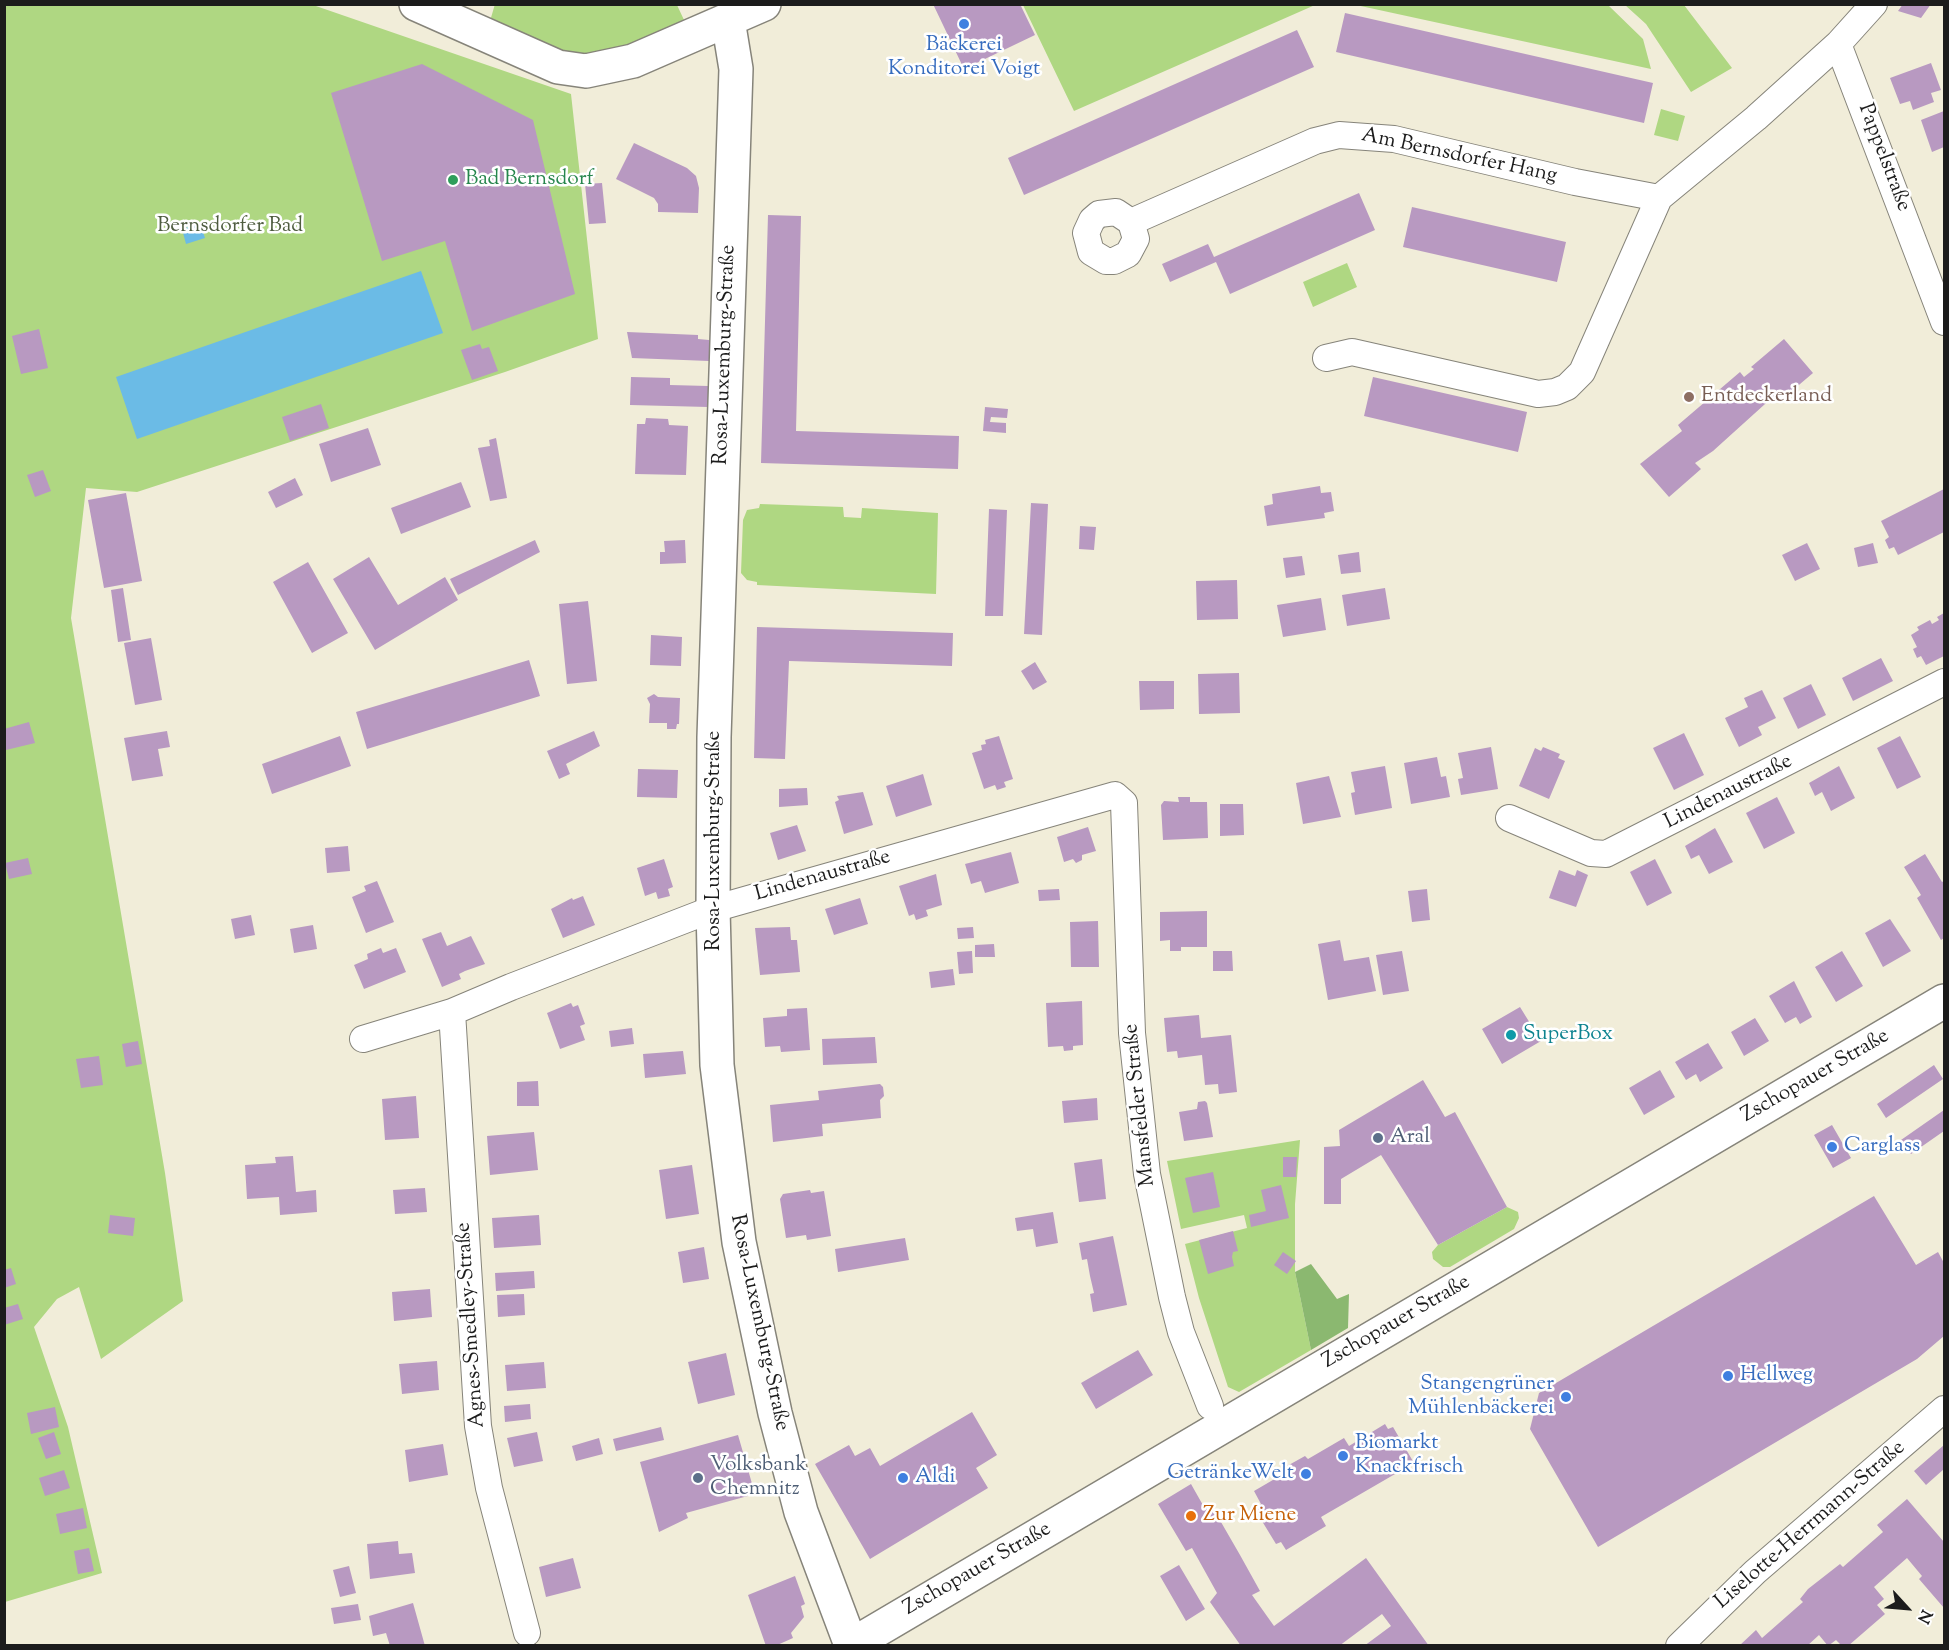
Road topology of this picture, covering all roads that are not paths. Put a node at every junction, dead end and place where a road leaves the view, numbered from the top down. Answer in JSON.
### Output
{"nodes":[{"id":1,"x":416,"y":4,"type":"edge"},
{"id":2,"x":764,"y":4,"type":"edge"},
{"id":3,"x":1874,"y":4,"type":"edge"},
{"id":4,"x":728,"y":20,"type":"junction"},
{"id":5,"x":1838,"y":44,"type":"junction"},
{"id":6,"x":1659,"y":198,"type":"junction"},
{"id":7,"x":1131,"y":222,"type":"dead end"},
{"id":8,"x":1944,"y":322,"type":"edge"},
{"id":9,"x":1326,"y":358,"type":"dead end"},
{"id":10,"x":1944,"y":682,"type":"edge"},
{"id":11,"x":1119,"y":797,"type":"joint"},
{"id":12,"x":1509,"y":819,"type":"dead end"},
{"id":13,"x":713,"y":909,"type":"junction"},
{"id":14,"x":1944,"y":1001,"type":"edge"},
{"id":15,"x":452,"y":1012,"type":"junction"},
{"id":16,"x":363,"y":1039,"type":"dead end"},
{"id":17,"x":1210,"y":1406,"type":"dead end"},
{"id":18,"x":1944,"y":1410,"type":"edge"},
{"id":19,"x":526,"y":1633,"type":"dead end"},
{"id":20,"x":850,"y":1645,"type":"edge"},
{"id":21,"x":1678,"y":1646,"type":"edge"}],
"edges":[{"from":1,"to":4,"type":"street"},
{"from":2,"to":4,"type":"street"},
{"from":3,"to":5,"type":"street"},
{"from":4,"to":13,"type":"street","name":"Rosa-Luxemburg-Straße"},
{"from":5,"to":6,"type":"street"},
{"from":5,"to":8,"type":"street","name":"Pappelstraße"},
{"from":6,"to":7,"type":"street","name":"Am Bernsdorfer Hang"},
{"from":6,"to":9,"type":"street"},
{"from":10,"to":12,"type":"street","name":"Lindenaustraße"},
{"from":11,"to":13,"type":"street","name":"Lindenaustraße"},
{"from":11,"to":17,"type":"street","name":"Mansfelder Straße"},
{"from":13,"to":15,"type":"street","name":"Lindenaustraße"},
{"from":13,"to":20,"type":"street","name":"Rosa-Luxemburg-Straße"},
{"from":14,"to":20,"type":"street","name":"Zschopauer Straße"},
{"from":15,"to":16,"type":"street","name":"Lindenaustraße"},
{"from":15,"to":19,"type":"street","name":"Agnes-Smedley-Straße"},
{"from":18,"to":21,"type":"street","name":"Liselotte-Herrmann-Straße"}]}
